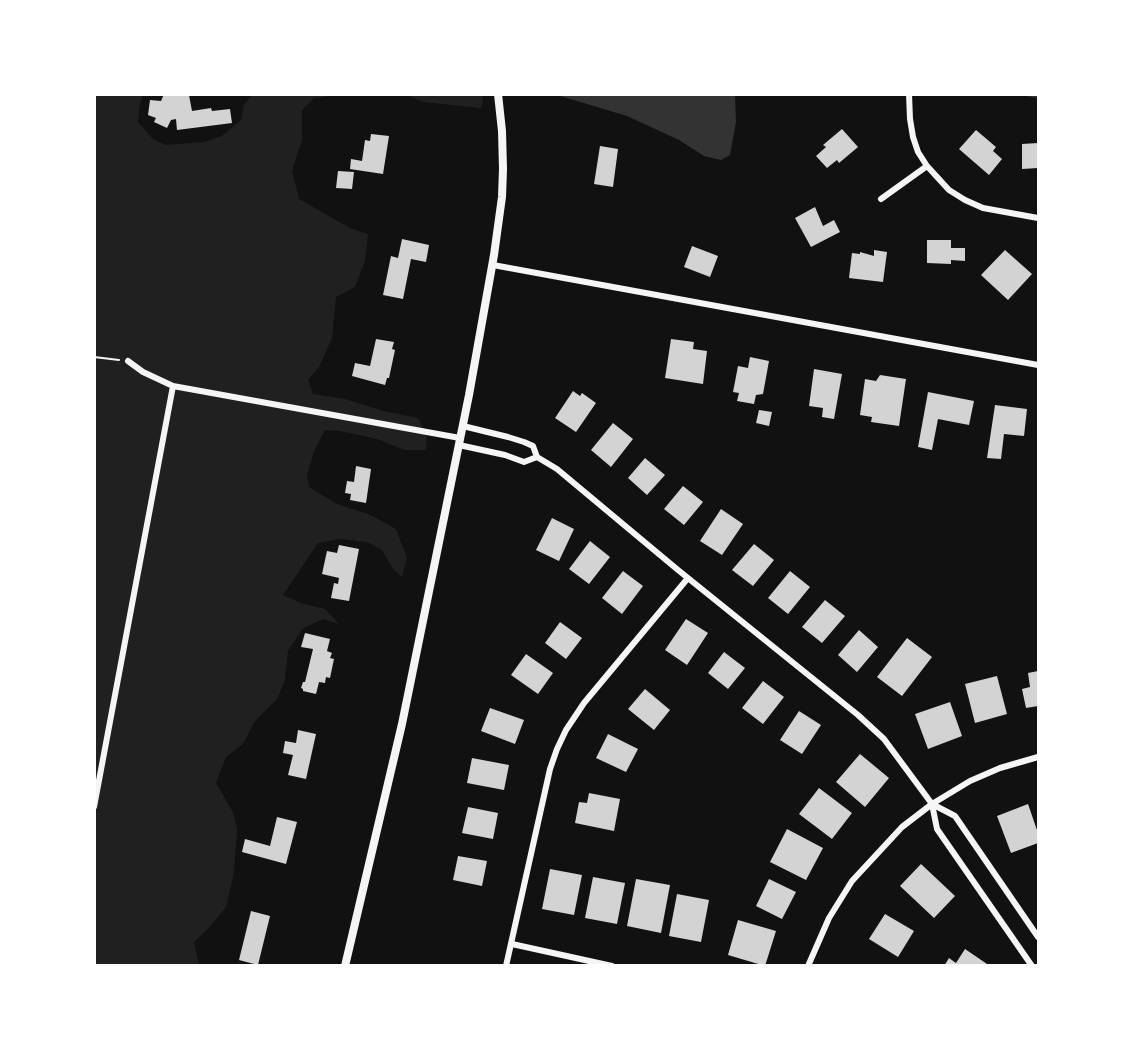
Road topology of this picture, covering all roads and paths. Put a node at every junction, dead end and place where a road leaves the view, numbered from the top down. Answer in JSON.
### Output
{"nodes":[{"id":1,"x":498,"y":94,"type":"edge"},
{"id":2,"x":909,"y":94,"type":"edge"},
{"id":3,"x":927,"y":166,"type":"junction"},
{"id":4,"x":881,"y":199,"type":"dead end"},
{"id":5,"x":1038,"y":218,"type":"edge"},
{"id":6,"x":493,"y":265,"type":"junction"},
{"id":7,"x":94,"y":357,"type":"edge"},
{"id":8,"x":128,"y":361,"type":"joint"},
{"id":9,"x":1038,"y":365,"type":"edge"},
{"id":10,"x":173,"y":386,"type":"junction"},
{"id":11,"x":463,"y":426,"type":"junction"},
{"id":12,"x":460,"y":442,"type":"junction"},
{"id":13,"x":537,"y":457,"type":"junction"},
{"id":14,"x":688,"y":578,"type":"junction"},
{"id":15,"x":1038,"y":757,"type":"edge"},
{"id":16,"x":932,"y":804,"type":"junction"},
{"id":17,"x":94,"y":807,"type":"edge"},
{"id":18,"x":1038,"y":937,"type":"edge"},
{"id":19,"x":512,"y":944,"type":"junction"},
{"id":20,"x":345,"y":966,"type":"edge"},
{"id":21,"x":506,"y":966,"type":"edge"},
{"id":22,"x":612,"y":966,"type":"edge"},
{"id":23,"x":808,"y":966,"type":"edge"},
{"id":24,"x":1032,"y":966,"type":"edge"}],
"edges":[{"from":1,"to":6,"type":"street"},
{"from":2,"to":3,"type":"street"},
{"from":3,"to":4,"type":"street"},
{"from":3,"to":5,"type":"street"},
{"from":6,"to":9,"type":"street"},
{"from":6,"to":11,"type":"street"},
{"from":7,"to":8,"type":"path"},
{"from":8,"to":10,"type":"street"},
{"from":10,"to":12,"type":"street"},
{"from":10,"to":17,"type":"street"},
{"from":11,"to":12,"type":"street"},
{"from":11,"to":13,"type":"street"},
{"from":12,"to":13,"type":"street"},
{"from":12,"to":20,"type":"street"},
{"from":13,"to":14,"type":"street"},
{"from":14,"to":16,"type":"street"},
{"from":14,"to":19,"type":"street"},
{"from":15,"to":16,"type":"street"},
{"from":16,"to":18,"type":"street"},
{"from":16,"to":23,"type":"street"},
{"from":16,"to":24,"type":"street"},
{"from":19,"to":21,"type":"street"},
{"from":19,"to":22,"type":"street"}]}
